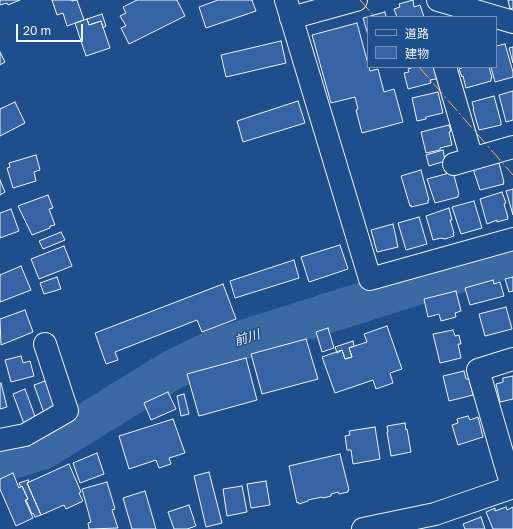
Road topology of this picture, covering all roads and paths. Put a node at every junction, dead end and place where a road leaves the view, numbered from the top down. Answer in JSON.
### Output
{"nodes":[{"id":1,"x":356,"y":0,"type":"edge"},
{"id":2,"x":434,"y":0,"type":"edge"},
{"id":3,"x":438,"y":0,"type":"edge"},
{"id":4,"x":487,"y":7,"type":"edge"},
{"id":5,"x":288,"y":9,"type":"edge"},
{"id":6,"x":431,"y":16,"type":"edge"},
{"id":7,"x":513,"y":22,"type":"edge"},
{"id":8,"x":445,"y":68,"type":"edge"},
{"id":9,"x":513,"y":148,"type":"edge"},
{"id":10,"x":513,"y":239,"type":"edge"},
{"id":11,"x":45,"y":344,"type":"dead end"},
{"id":12,"x":513,"y":359,"type":"edge"},
{"id":13,"x":0,"y":440,"type":"edge"},
{"id":14,"x":513,"y":487,"type":"edge"},
{"id":15,"x":363,"y":529,"type":"edge"}],
"edges":[{"from":1,"to":5,"type":"street"},
{"from":2,"to":6,"type":"street"},
{"from":3,"to":4,"type":"street"},
{"from":4,"to":7,"type":"street"},
{"from":5,"to":10,"type":"street"},
{"from":8,"to":9,"type":"street"},
{"from":11,"to":13,"type":"street"},
{"from":12,"to":14,"type":"street"},
{"from":14,"to":15,"type":"street"}]}
